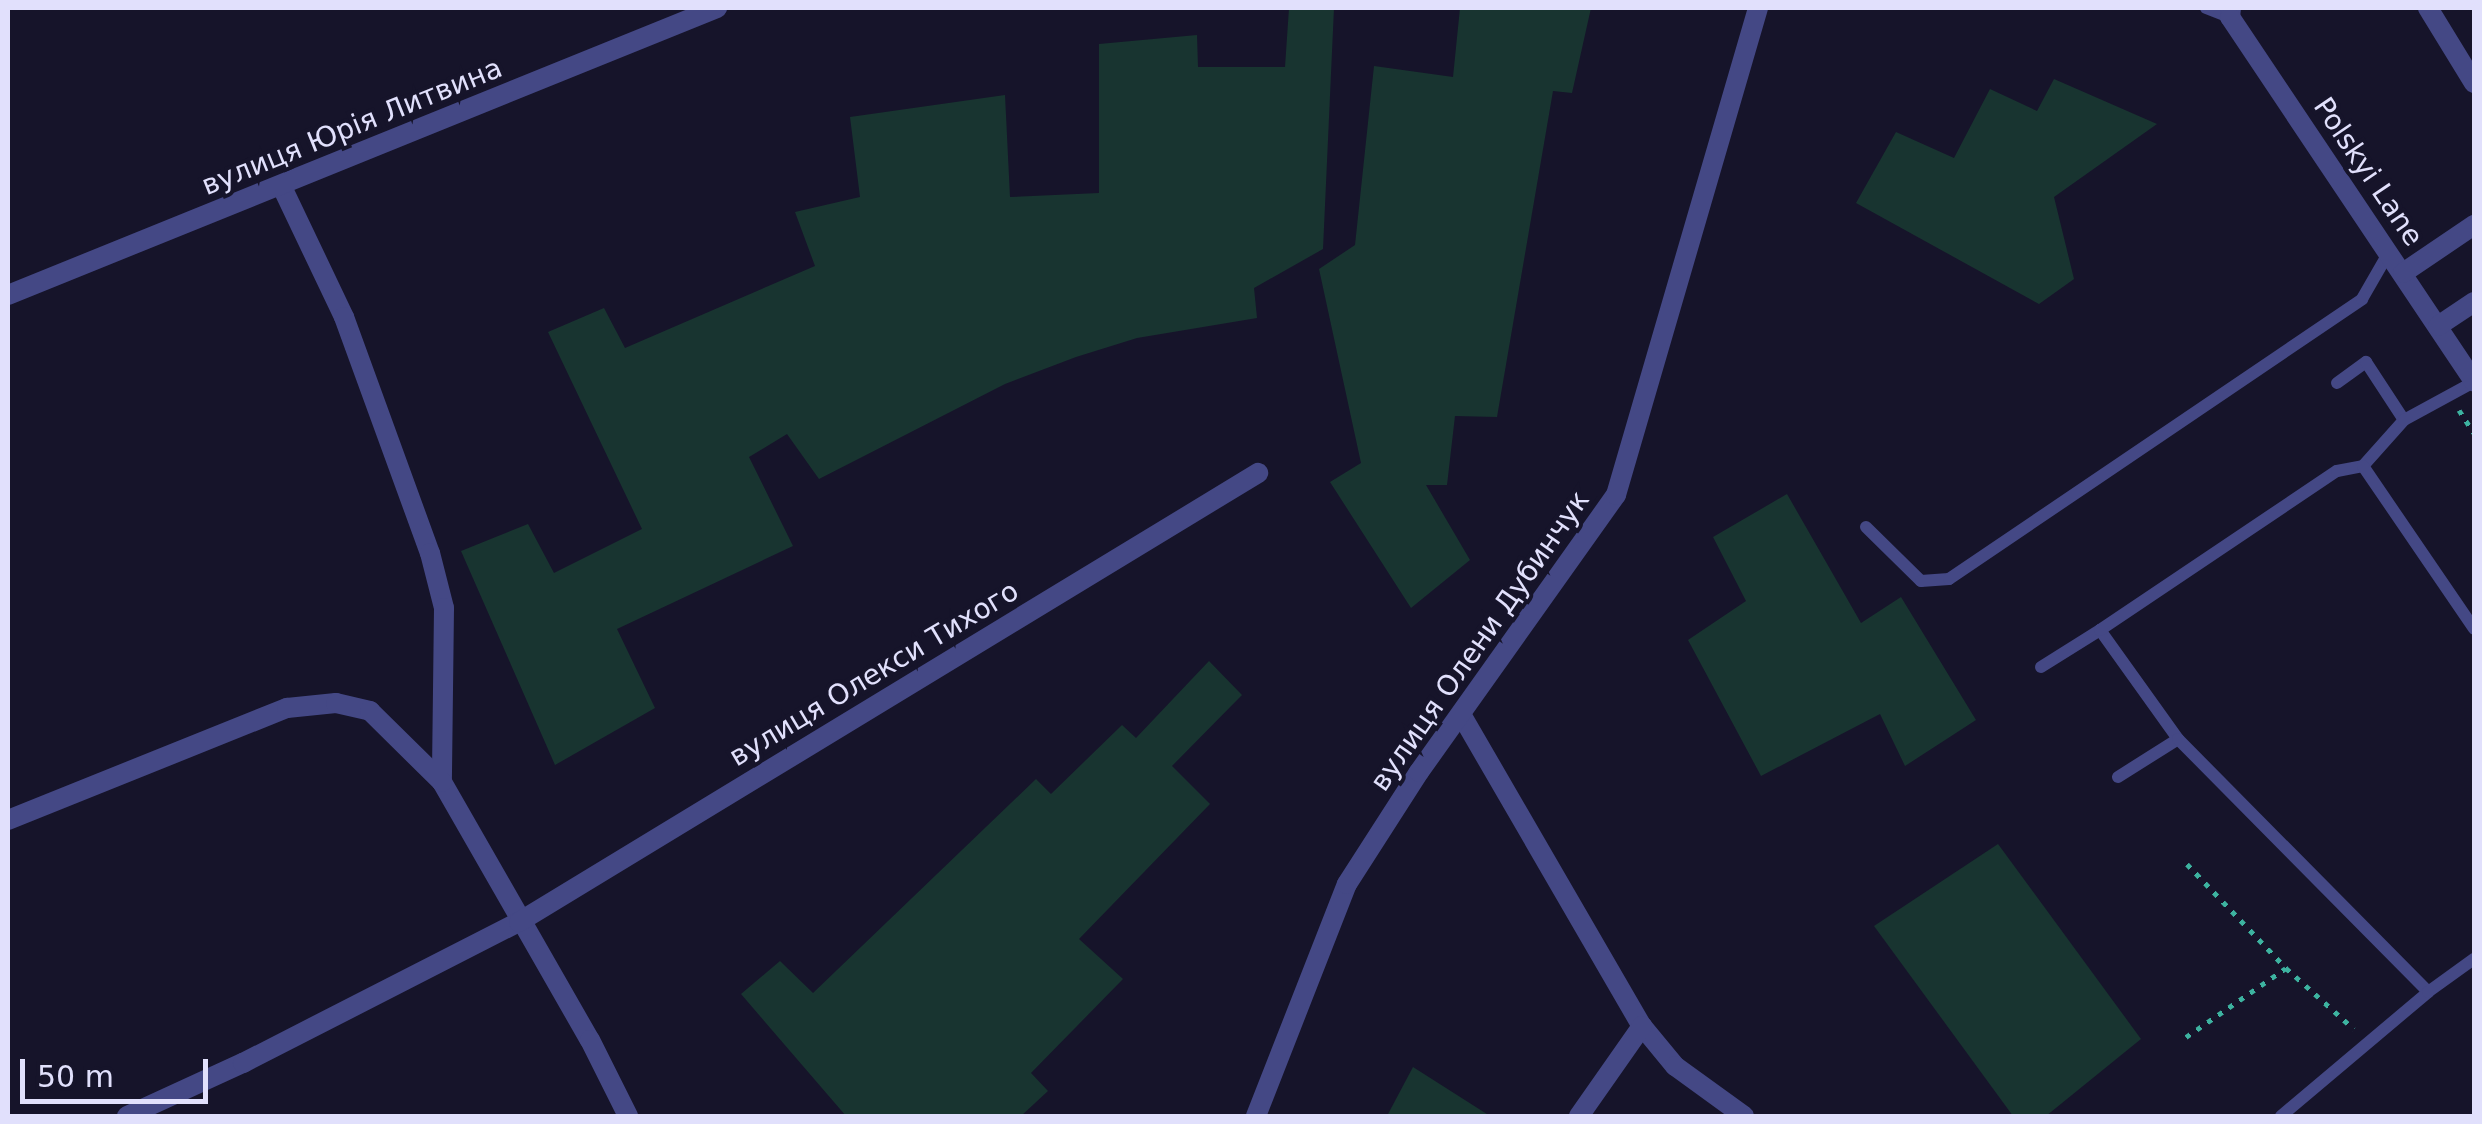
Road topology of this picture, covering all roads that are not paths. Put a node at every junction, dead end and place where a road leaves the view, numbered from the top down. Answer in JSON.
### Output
{"nodes":[{"id":1,"x":717,"y":8,"type":"edge"},
{"id":2,"x":1758,"y":8,"type":"edge"},
{"id":3,"x":2206,"y":8,"type":"edge"},
{"id":4,"x":2428,"y":8,"type":"edge"},
{"id":5,"x":2230,"y":12,"type":"edge"},
{"id":6,"x":2474,"y":82,"type":"edge"},
{"id":7,"x":282,"y":187,"type":"junction"},
{"id":8,"x":2474,"y":225,"type":"edge"},
{"id":9,"x":2388,"y":252,"type":"junction"},
{"id":10,"x":2402,"y":273,"type":"junction"},
{"id":11,"x":8,"y":295,"type":"edge"},
{"id":12,"x":2474,"y":302,"type":"edge"},
{"id":13,"x":2438,"y":326,"type":"junction"},
{"id":14,"x":2471,"y":377,"type":"edge"},
{"id":15,"x":2337,"y":383,"type":"dead end"},
{"id":16,"x":2404,"y":420,"type":"junction"},
{"id":17,"x":2363,"y":466,"type":"junction"},
{"id":18,"x":1258,"y":473,"type":"dead end"},
{"id":19,"x":1866,"y":527,"type":"dead end"},
{"id":20,"x":2100,"y":630,"type":"junction"},
{"id":21,"x":2474,"y":630,"type":"edge"},
{"id":22,"x":2041,"y":666,"type":"dead end"},
{"id":23,"x":1462,"y":716,"type":"junction"},
{"id":24,"x":2178,"y":739,"type":"junction"},
{"id":25,"x":2118,"y":777,"type":"dead end"},
{"id":26,"x":442,"y":782,"type":"junction"},
{"id":27,"x":8,"y":820,"type":"edge"},
{"id":28,"x":519,"y":922,"type":"junction"},
{"id":29,"x":2474,"y":960,"type":"edge"},
{"id":30,"x":2428,"y":992,"type":"junction"},
{"id":31,"x":1642,"y":1026,"type":"junction"},
{"id":32,"x":127,"y":1116,"type":"edge"},
{"id":33,"x":628,"y":1116,"type":"edge"},
{"id":34,"x":1256,"y":1116,"type":"edge"},
{"id":35,"x":1579,"y":1116,"type":"edge"},
{"id":36,"x":1744,"y":1116,"type":"edge"},
{"id":37,"x":2281,"y":1116,"type":"edge"}],
"edges":[{"from":1,"to":7,"type":"street","name":"вулиця Юрія Литвина"},
{"from":2,"to":23,"type":"street","name":"вулиця Олени Дубинчук"},
{"from":3,"to":5,"type":"lane"},
{"from":4,"to":6,"type":"street"},
{"from":5,"to":9,"type":"street","name":"Polskyi Lane"},
{"from":7,"to":11,"type":"street","name":"вулиця Юрія Литвина"},
{"from":7,"to":26,"type":"street"},
{"from":8,"to":10,"type":"street"},
{"from":9,"to":10,"type":"street","name":"Polskyi Lane"},
{"from":9,"to":19,"type":"lane"},
{"from":10,"to":13,"type":"street","name":"Polskyi Lane"},
{"from":12,"to":13,"type":"street"},
{"from":13,"to":14,"type":"street","name":"Polskyi Lane"},
{"from":14,"to":16,"type":"lane"},
{"from":15,"to":16,"type":"lane"},
{"from":16,"to":17,"type":"lane"},
{"from":17,"to":20,"type":"lane"},
{"from":17,"to":21,"type":"lane"},
{"from":18,"to":28,"type":"street","name":"вулиця Олекси Тихого"},
{"from":20,"to":22,"type":"lane"},
{"from":20,"to":24,"type":"lane"},
{"from":23,"to":31,"type":"street"},
{"from":23,"to":34,"type":"street","name":"вулиця Олени Дубинчук"},
{"from":24,"to":25,"type":"lane"},
{"from":24,"to":30,"type":"lane"},
{"from":26,"to":27,"type":"street"},
{"from":26,"to":28,"type":"street"},
{"from":28,"to":32,"type":"street","name":"вулиця Олекси Тихого"},
{"from":28,"to":33,"type":"street"},
{"from":29,"to":30,"type":"lane"},
{"from":30,"to":37,"type":"lane"},
{"from":31,"to":35,"type":"street"},
{"from":31,"to":36,"type":"street"}]}
